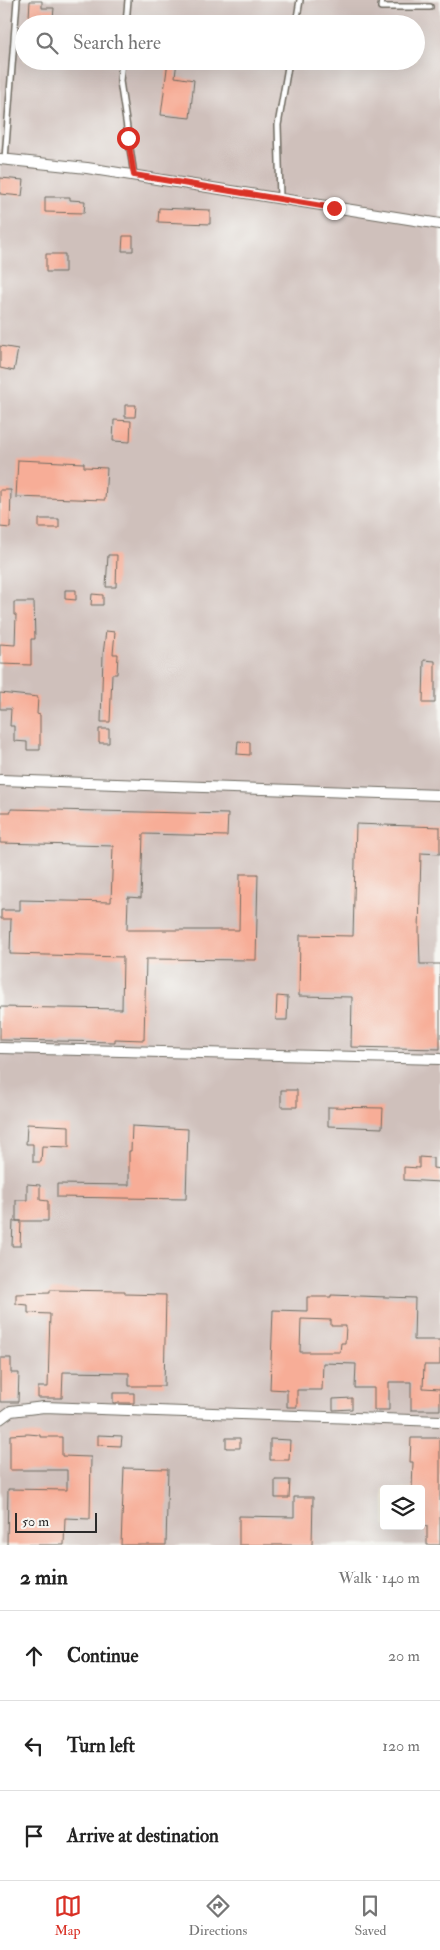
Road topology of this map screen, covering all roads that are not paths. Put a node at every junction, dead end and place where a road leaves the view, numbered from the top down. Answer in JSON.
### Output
{"nodes":[{"id":1,"x":17,"y":0,"type":"edge"},
{"id":2,"x":128,"y":0,"type":"edge"},
{"id":3,"x":300,"y":0,"type":"edge"},
{"id":4,"x":382,"y":0,"type":"edge"},
{"id":5,"x":430,"y":7,"type":"dead end"},
{"id":6,"x":16,"y":15,"type":"edge"},
{"id":7,"x":127,"y":15,"type":"edge"},
{"id":8,"x":298,"y":15,"type":"edge"},
{"id":9,"x":15,"y":23,"type":"edge"},
{"id":10,"x":121,"y":70,"type":"edge"},
{"id":11,"x":287,"y":70,"type":"edge"},
{"id":12,"x":3,"y":160,"type":"edge"},
{"id":13,"x":134,"y":175,"type":"junction"},
{"id":14,"x":280,"y":199,"type":"junction"},
{"id":15,"x":440,"y":224,"type":"edge"},
{"id":16,"x":0,"y":780,"type":"edge"},
{"id":17,"x":440,"y":795,"type":"edge"},
{"id":18,"x":0,"y":1048,"type":"edge"},
{"id":19,"x":440,"y":1059,"type":"edge"},
{"id":20,"x":0,"y":1419,"type":"edge"},
{"id":21,"x":440,"y":1421,"type":"edge"}],
"edges":[{"from":1,"to":6,"type":"lane"},
{"from":2,"to":7,"type":"lane"},
{"from":3,"to":8,"type":"lane"},
{"from":4,"to":5,"type":"lane"},
{"from":9,"to":12,"type":"lane"},
{"from":10,"to":13,"type":"lane"},
{"from":11,"to":14,"type":"lane"},
{"from":12,"to":13,"type":"street"},
{"from":13,"to":14,"type":"street"},
{"from":14,"to":15,"type":"street"},
{"from":16,"to":17,"type":"street"},
{"from":18,"to":19,"type":"street"},
{"from":20,"to":21,"type":"street"}]}
